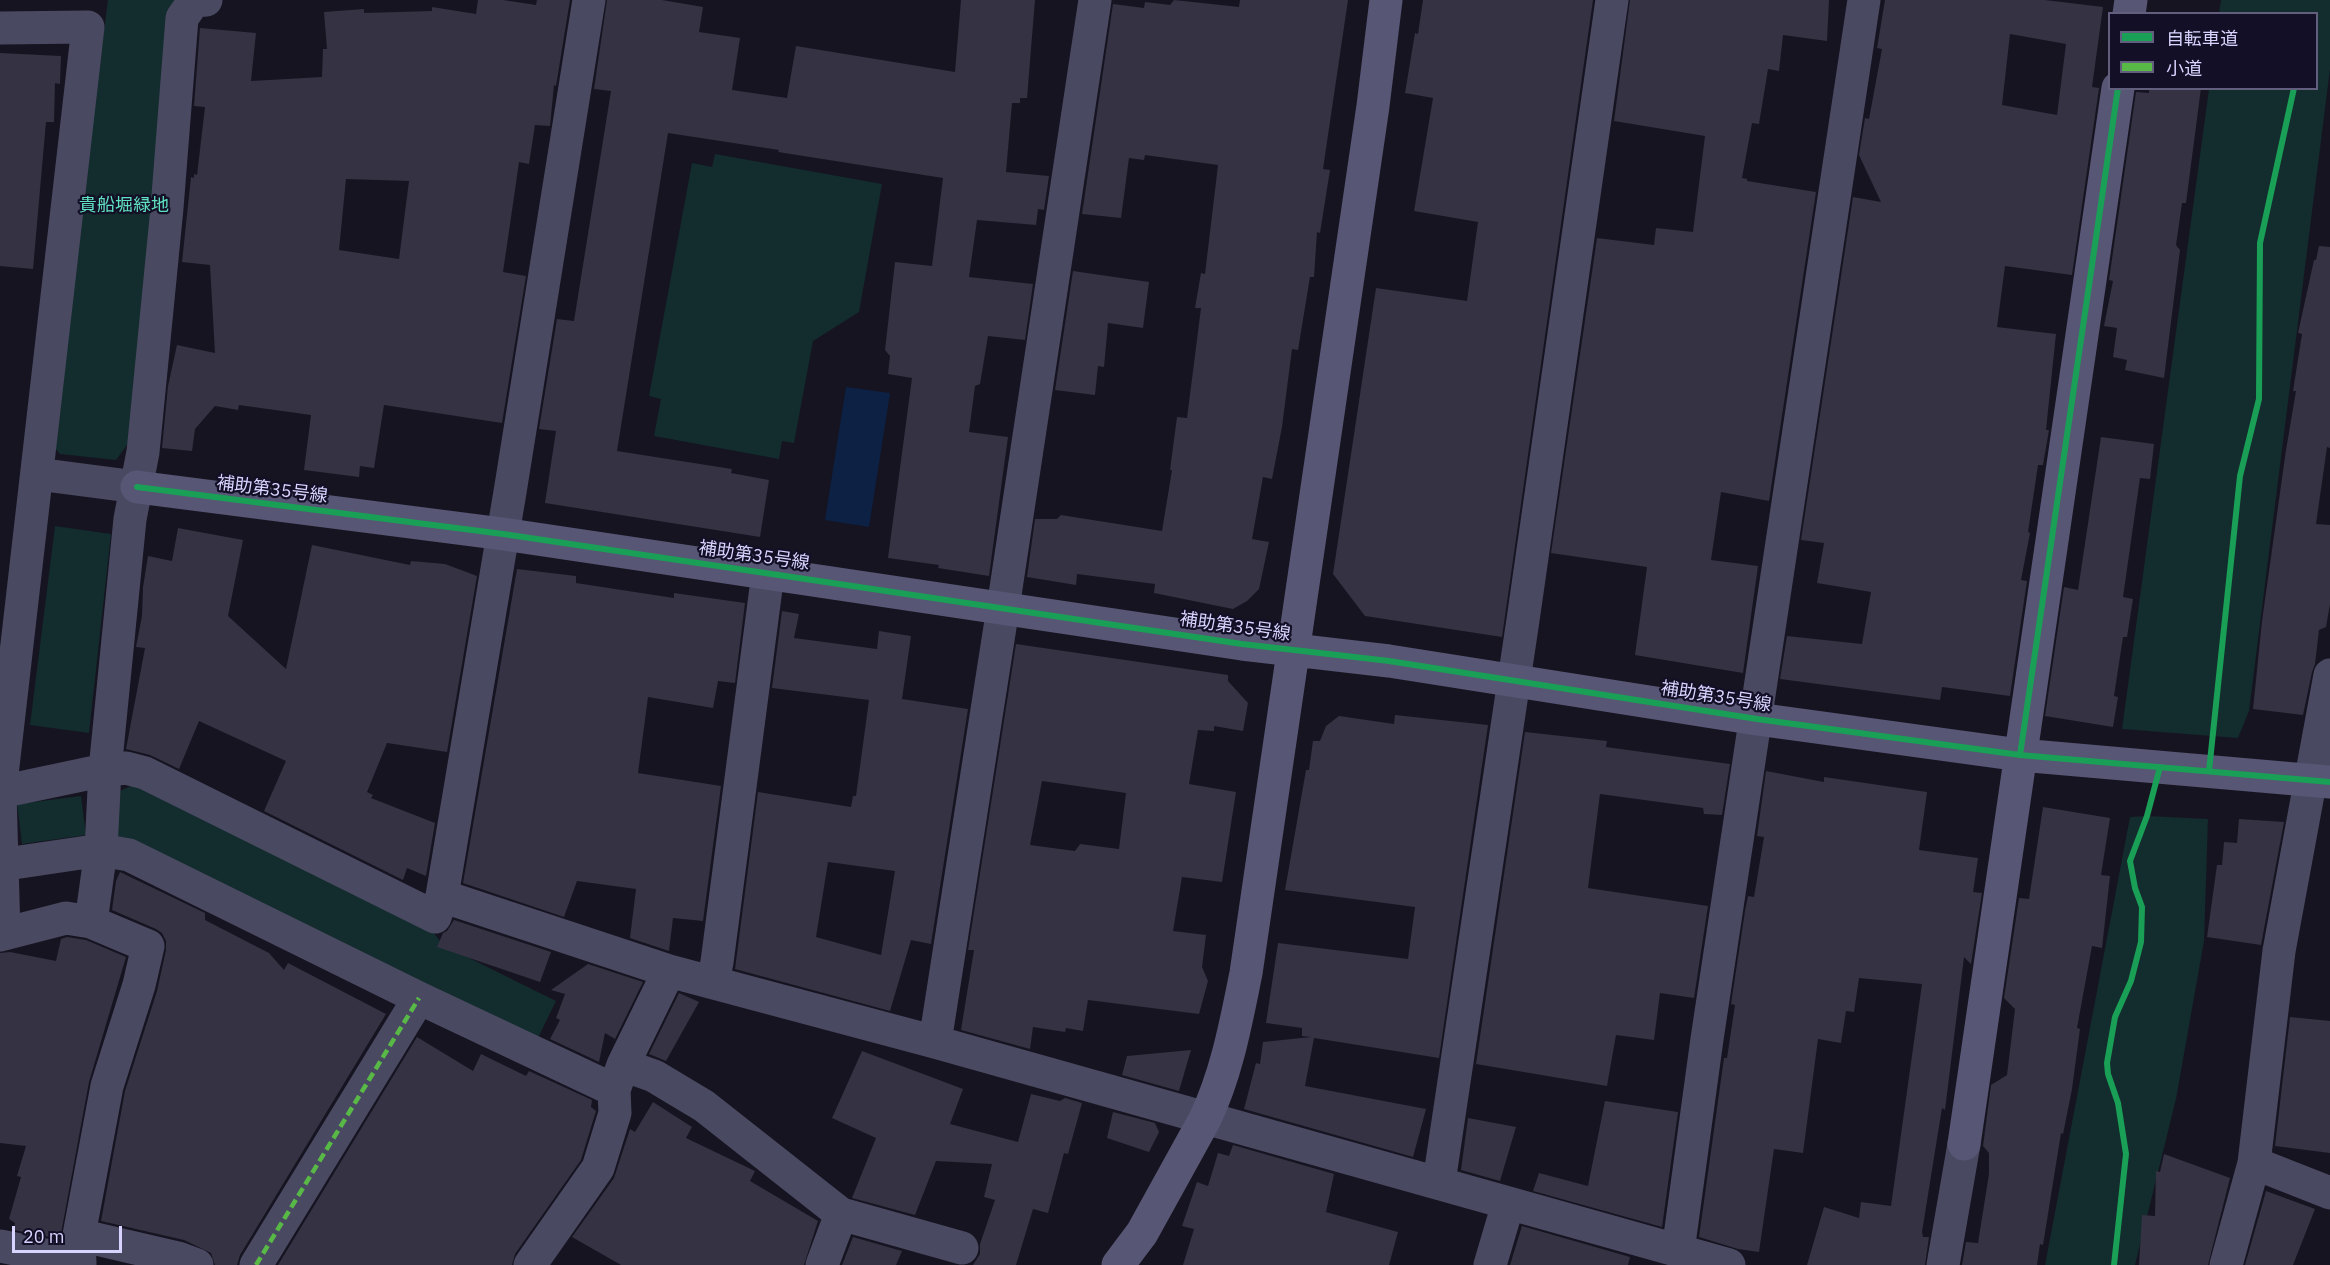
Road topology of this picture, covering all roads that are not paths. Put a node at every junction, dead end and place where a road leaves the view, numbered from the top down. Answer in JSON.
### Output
{"nodes":[{"id":1,"x":206,"y":0,"type":"edge"},
{"id":2,"x":589,"y":0,"type":"edge"},
{"id":3,"x":1095,"y":0,"type":"edge"},
{"id":4,"x":1386,"y":0,"type":"edge"},
{"id":5,"x":1612,"y":0,"type":"edge"},
{"id":6,"x":1864,"y":0,"type":"edge"},
{"id":7,"x":0,"y":28,"type":"edge"},
{"id":8,"x":2118,"y":90,"type":"edge"},
{"id":9,"x":37,"y":474,"type":"junction"},
{"id":10,"x":137,"y":487,"type":"junction"},
{"id":11,"x":503,"y":534,"type":"junction"},
{"id":12,"x":768,"y":573,"type":"junction"},
{"id":13,"x":1004,"y":608,"type":"junction"},
{"id":14,"x":1293,"y":650,"type":"junction"},
{"id":15,"x":2330,"y":675,"type":"edge"},
{"id":16,"x":1514,"y":680,"type":"junction"},
{"id":17,"x":1757,"y":719,"type":"junction"},
{"id":18,"x":2020,"y":755,"type":"junction"},
{"id":19,"x":105,"y":770,"type":"junction"},
{"id":20,"x":2320,"y":781,"type":"edge"},
{"id":21,"x":0,"y":792,"type":"edge"},
{"id":22,"x":101,"y":850,"type":"junction"},
{"id":23,"x":1,"y":865,"type":"edge"},
{"id":24,"x":442,"y":896,"type":"junction"},
{"id":25,"x":90,"y":922,"type":"junction"},
{"id":26,"x":2,"y":934,"type":"edge"},
{"id":27,"x":669,"y":971,"type":"junction"},
{"id":28,"x":712,"y":981,"type":"junction"},
{"id":29,"x":419,"y":998,"type":"junction"},
{"id":30,"x":935,"y":1042,"type":"junction"},
{"id":31,"x":619,"y":1078,"type":"junction"},
{"id":32,"x":1205,"y":1119,"type":"junction"},
{"id":33,"x":2254,"y":1163,"type":"junction"},
{"id":34,"x":1439,"y":1182,"type":"junction"},
{"id":35,"x":2330,"y":1193,"type":"edge"},
{"id":36,"x":1508,"y":1204,"type":"junction"},
{"id":37,"x":841,"y":1214,"type":"junction"},
{"id":38,"x":0,"y":1246,"type":"edge"},
{"id":39,"x":962,"y":1248,"type":"dead end"},
{"id":40,"x":1678,"y":1251,"type":"junction"},
{"id":41,"x":79,"y":1254,"type":"edge"},
{"id":42,"x":197,"y":1265,"type":"edge"},
{"id":43,"x":256,"y":1265,"type":"edge"},
{"id":44,"x":530,"y":1265,"type":"edge"},
{"id":45,"x":822,"y":1265,"type":"edge"},
{"id":46,"x":1118,"y":1265,"type":"edge"},
{"id":47,"x":1490,"y":1265,"type":"edge"},
{"id":48,"x":1729,"y":1265,"type":"edge"},
{"id":49,"x":1943,"y":1265,"type":"edge"},
{"id":50,"x":2226,"y":1265,"type":"edge"}],
"edges":[{"from":1,"to":10,"type":"street"},
{"from":2,"to":11,"type":"street"},
{"from":3,"to":13,"type":"street"},
{"from":4,"to":14,"type":"street"},
{"from":5,"to":16,"type":"street"},
{"from":6,"to":17,"type":"street"},
{"from":7,"to":9,"type":"street"},
{"from":8,"to":18,"type":"street"},
{"from":9,"to":10,"type":"street"},
{"from":9,"to":21,"type":"street"},
{"from":10,"to":11,"type":"street","name":"補助第35号線"},
{"from":10,"to":19,"type":"street"},
{"from":11,"to":12,"type":"street","name":"補助第35号線"},
{"from":11,"to":24,"type":"street"},
{"from":12,"to":13,"type":"street","name":"補助第35号線"},
{"from":12,"to":28,"type":"street"},
{"from":13,"to":14,"type":"street","name":"補助第35号線"},
{"from":13,"to":30,"type":"street"},
{"from":14,"to":16,"type":"street","name":"補助第35号線"},
{"from":14,"to":32,"type":"street"},
{"from":15,"to":20,"type":"street"},
{"from":16,"to":17,"type":"street","name":"補助第35号線"},
{"from":16,"to":34,"type":"street"},
{"from":17,"to":18,"type":"street","name":"補助第35号線"},
{"from":17,"to":40,"type":"street"},
{"from":18,"to":20,"type":"street","name":"補助第35号線"},
{"from":18,"to":49,"type":"street"},
{"from":19,"to":21,"type":"street"},
{"from":19,"to":22,"type":"street"},
{"from":19,"to":24,"type":"street"},
{"from":20,"to":33,"type":"street"},
{"from":21,"to":23,"type":"street"},
{"from":22,"to":23,"type":"street"},
{"from":22,"to":25,"type":"street"},
{"from":22,"to":29,"type":"street"},
{"from":23,"to":26,"type":"street"},
{"from":24,"to":27,"type":"street"},
{"from":25,"to":26,"type":"street"},
{"from":25,"to":41,"type":"street"},
{"from":27,"to":28,"type":"street"},
{"from":27,"to":31,"type":"street"},
{"from":28,"to":30,"type":"street"},
{"from":29,"to":31,"type":"street"},
{"from":29,"to":43,"type":"street"},
{"from":30,"to":32,"type":"street"},
{"from":31,"to":37,"type":"street"},
{"from":31,"to":44,"type":"street"},
{"from":32,"to":34,"type":"street"},
{"from":32,"to":46,"type":"street"},
{"from":33,"to":35,"type":"street"},
{"from":33,"to":50,"type":"street"},
{"from":34,"to":36,"type":"street"},
{"from":36,"to":40,"type":"street"},
{"from":36,"to":47,"type":"street"},
{"from":37,"to":39,"type":"street"},
{"from":37,"to":45,"type":"street"},
{"from":38,"to":41,"type":"street"},
{"from":40,"to":48,"type":"street"},
{"from":41,"to":42,"type":"street"}]}
